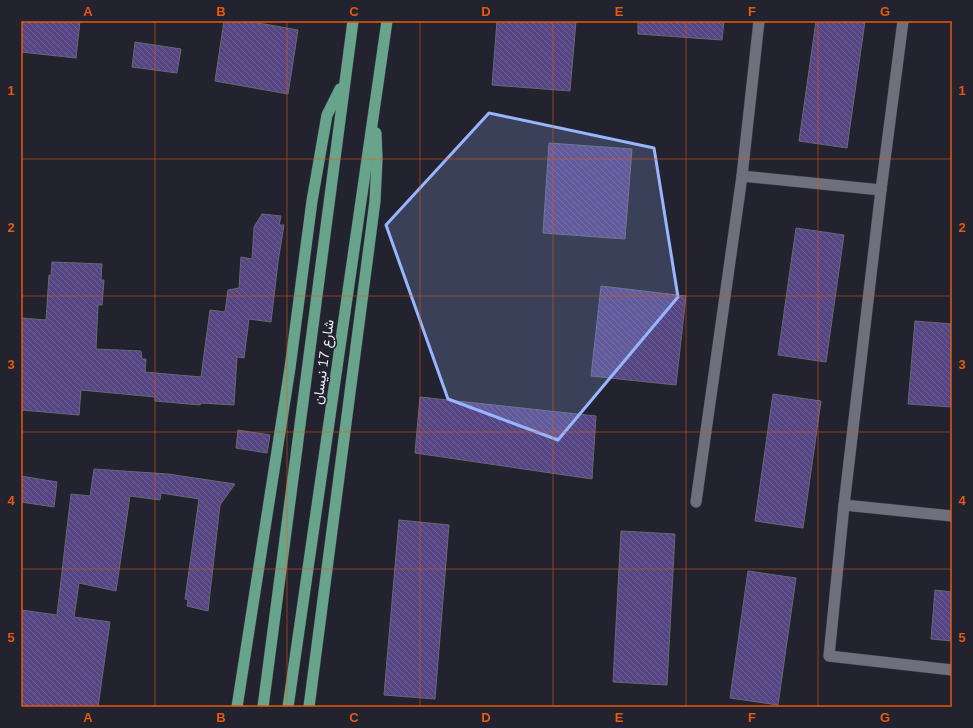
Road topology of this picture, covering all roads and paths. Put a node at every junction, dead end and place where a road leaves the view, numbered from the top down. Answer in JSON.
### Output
{"nodes":[{"id":1,"x":353,"y":21,"type":"edge"},
{"id":2,"x":387,"y":21,"type":"edge"},
{"id":3,"x":759,"y":21,"type":"edge"},
{"id":4,"x":903,"y":21,"type":"edge"},
{"id":5,"x":344,"y":79,"type":"junction"},
{"id":6,"x":378,"y":85,"type":"junction"},
{"id":7,"x":742,"y":176,"type":"junction"},
{"id":8,"x":881,"y":190,"type":"junction"},
{"id":9,"x":696,"y":502,"type":"dead end"},
{"id":10,"x":844,"y":505,"type":"junction"},
{"id":11,"x":952,"y":516,"type":"edge"},
{"id":12,"x":952,"y":670,"type":"edge"},
{"id":13,"x":237,"y":707,"type":"edge"},
{"id":14,"x":263,"y":707,"type":"edge"},
{"id":15,"x":288,"y":707,"type":"edge"},
{"id":16,"x":309,"y":707,"type":"edge"}],
"edges":[{"from":1,"to":5,"type":"main road","name":"شارع 17 نيسان"},
{"from":2,"to":6,"type":"main road","name":"شارع 17 نيسان"},
{"from":3,"to":7,"type":"street"},
{"from":4,"to":8,"type":"street"},
{"from":5,"to":13,"type":"main road"},
{"from":5,"to":14,"type":"main road","name":"شارع 17 نيسان"},
{"from":6,"to":15,"type":"main road","name":"شارع 17 نيسان"},
{"from":6,"to":16,"type":"main road"},
{"from":7,"to":8,"type":"street"},
{"from":7,"to":9,"type":"street"},
{"from":8,"to":10,"type":"street"},
{"from":10,"to":11,"type":"street"},
{"from":10,"to":12,"type":"street"}]}
